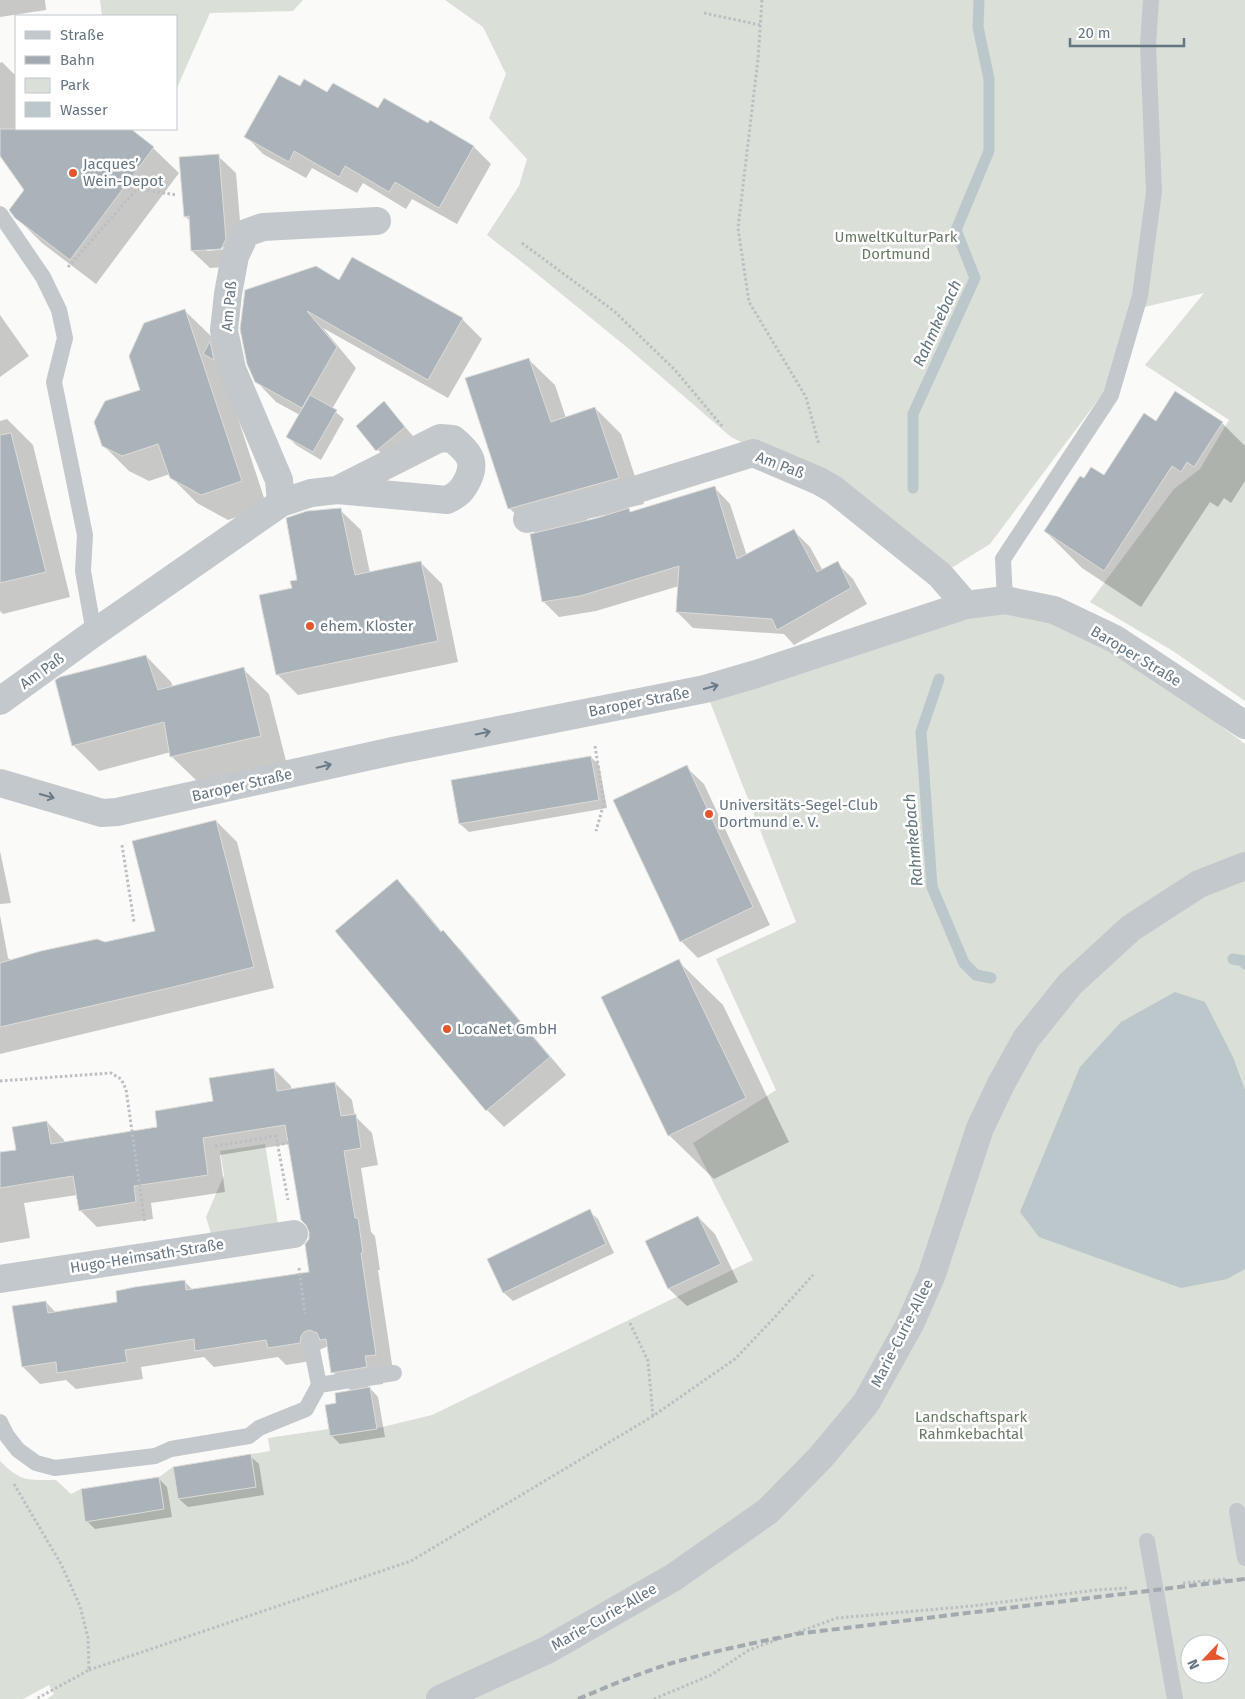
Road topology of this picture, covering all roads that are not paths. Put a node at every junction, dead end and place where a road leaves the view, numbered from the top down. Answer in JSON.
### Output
{"nodes":[{"id":1,"x":1151,"y":0,"type":"edge"},
{"id":2,"x":0,"y":214,"type":"edge"},
{"id":3,"x":378,"y":221,"type":"dead end"},
{"id":4,"x":337,"y":490,"type":"dead end"},
{"id":5,"x":281,"y":503,"type":"junction"},
{"id":6,"x":527,"y":519,"type":"dead end"},
{"id":7,"x":1005,"y":600,"type":"junction"},
{"id":8,"x":966,"y":605,"type":"junction"},
{"id":9,"x":94,"y":633,"type":"junction"},
{"id":10,"x":0,"y":701,"type":"edge"},
{"id":11,"x":1245,"y":725,"type":"edge"},
{"id":12,"x":0,"y":782,"type":"edge"},
{"id":13,"x":1245,"y":866,"type":"edge"},
{"id":14,"x":294,"y":1234,"type":"road end"},
{"id":15,"x":0,"y":1279,"type":"edge"},
{"id":16,"x":310,"y":1340,"type":"dead end"},
{"id":17,"x":394,"y":1373,"type":"dead end"},
{"id":18,"x":319,"y":1385,"type":"junction"},
{"id":19,"x":0,"y":1422,"type":"edge"},
{"id":20,"x":1237,"y":1511,"type":"dead end"},
{"id":21,"x":1147,"y":1540,"type":"dead end"},
{"id":22,"x":1245,"y":1558,"type":"edge"},
{"id":23,"x":440,"y":1699,"type":"edge"},
{"id":24,"x":1175,"y":1699,"type":"edge"}],
"edges":[{"from":1,"to":7,"type":"lane"},
{"from":2,"to":9,"type":"lane"},
{"from":3,"to":5,"type":"street","name":"Am Paß"},
{"from":4,"to":5,"type":"street","name":"Am Paß"},
{"from":5,"to":9,"type":"street","name":"Am Paß"},
{"from":6,"to":8,"type":"street","name":"Am Paß"},
{"from":7,"to":8,"type":"street","name":"Baroper Straße"},
{"from":7,"to":11,"type":"street","name":"Baroper Straße"},
{"from":12,"to":8,"type":"street","name":"Baroper Straße","one_way":true},
{"from":9,"to":10,"type":"street","name":"Am Paß"},
{"from":13,"to":23,"type":"street","name":"Marie-Curie-Allee"},
{"from":14,"to":15,"type":"street","name":"Hugo-Heimsath-Straße"},
{"from":16,"to":18,"type":"lane"},
{"from":17,"to":18,"type":"lane"},
{"from":18,"to":19,"type":"lane"},
{"from":20,"to":22,"type":"lane"},
{"from":21,"to":24,"type":"lane"}]}
